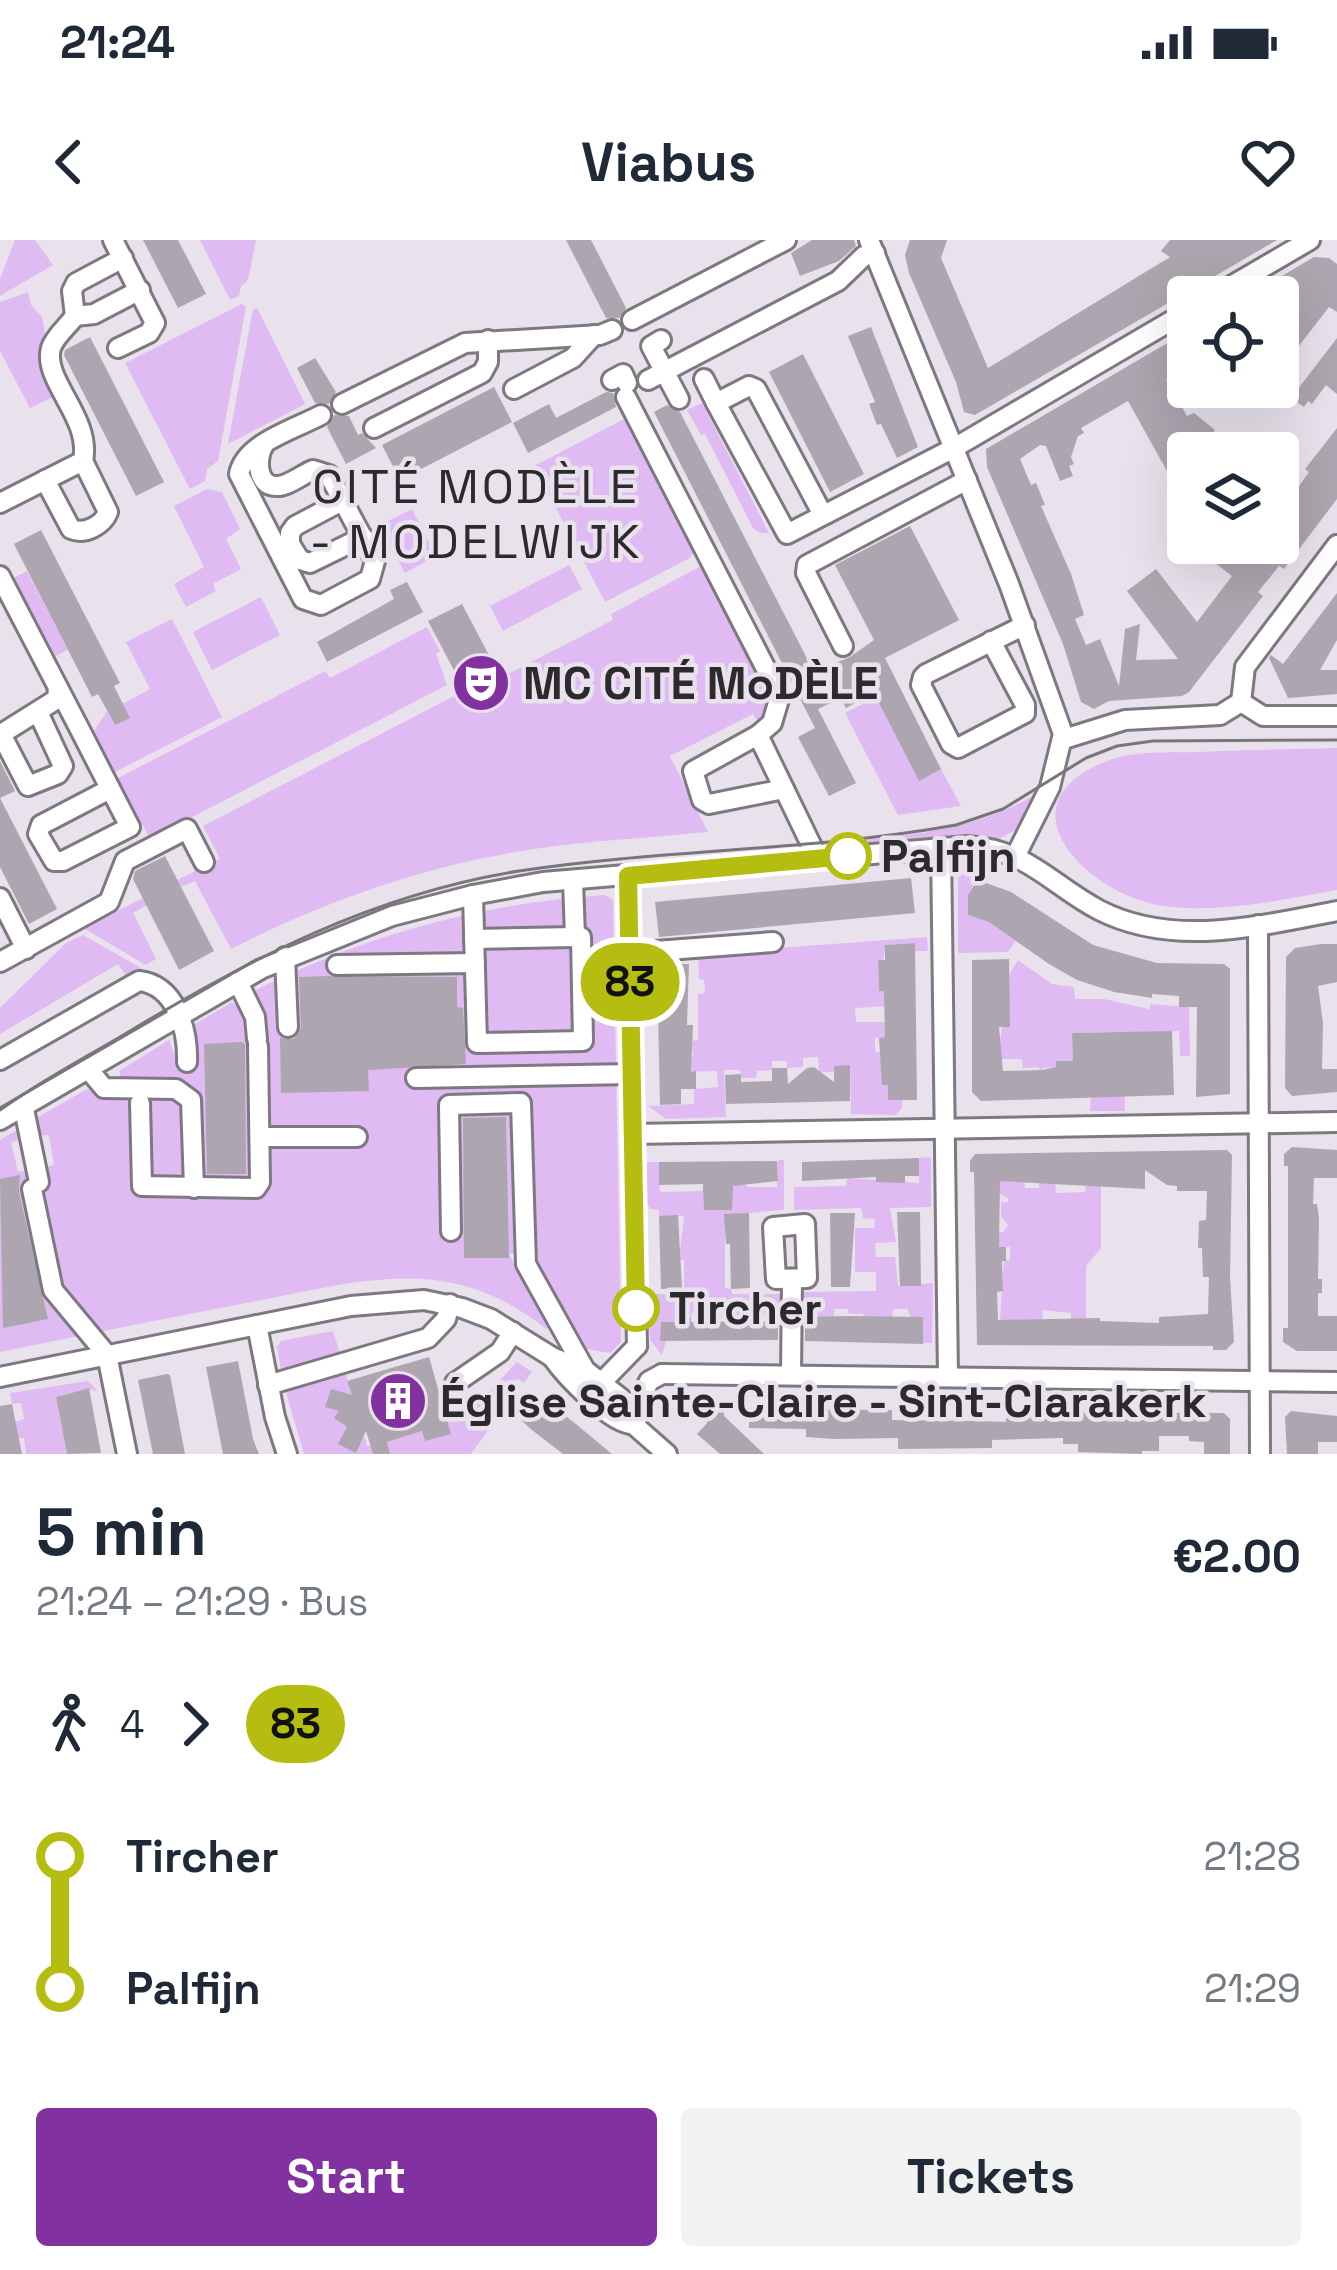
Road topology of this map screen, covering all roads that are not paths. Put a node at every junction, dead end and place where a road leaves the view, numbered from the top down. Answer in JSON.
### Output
{"nodes":[{"id":1,"x":786,"y":240,"type":"edge"},
{"id":2,"x":1310,"y":240,"type":"edge"},
{"id":3,"x":118,"y":249,"type":"edge"},
{"id":4,"x":878,"y":249,"type":"edge"},
{"id":5,"x":1248,"y":276,"type":"edge"},
{"id":6,"x":140,"y":290,"type":"junction"},
{"id":7,"x":76,"y":316,"type":"junction"},
{"id":8,"x":632,"y":320,"type":"dead end"},
{"id":9,"x":1167,"y":323,"type":"edge"},
{"id":10,"x":488,"y":340,"type":"junction"},
{"id":11,"x":661,"y":340,"type":"dead end"},
{"id":12,"x":118,"y":349,"type":"dead end"},
{"id":13,"x":704,"y":379,"type":"dead end"},
{"id":14,"x":631,"y":384,"type":"junction"},
{"id":15,"x":514,"y":389,"type":"dead end"},
{"id":16,"x":679,"y":399,"type":"dead end"},
{"id":17,"x":716,"y":403,"type":"junction"},
{"id":18,"x":343,"y":404,"type":"dead end"},
{"id":19,"x":321,"y":416,"type":"dead end"},
{"id":20,"x":645,"y":417,"type":"dead end"},
{"id":21,"x":374,"y":428,"type":"dead end"},
{"id":22,"x":264,"y":445,"type":"junction"},
{"id":23,"x":954,"y":448,"type":"junction"},
{"id":24,"x":83,"y":460,"type":"junction"},
{"id":25,"x":45,"y":480,"type":"junction"},
{"id":26,"x":967,"y":480,"type":"junction"},
{"id":27,"x":344,"y":500,"type":"junction"},
{"id":28,"x":0,"y":502,"type":"edge"},
{"id":29,"x":823,"y":515,"type":"junction"},
{"id":30,"x":363,"y":537,"type":"junction"},
{"id":31,"x":1337,"y":545,"type":"edge"},
{"id":32,"x":0,"y":576,"type":"edge"},
{"id":33,"x":1024,"y":625,"type":"junction"},
{"id":34,"x":992,"y":641,"type":"junction"},
{"id":35,"x":843,"y":646,"type":"dead end"},
{"id":36,"x":58,"y":688,"type":"junction"},
{"id":37,"x":1241,"y":702,"type":"junction"},
{"id":38,"x":38,"y":712,"type":"dead end"},
{"id":39,"x":1337,"y":716,"type":"edge"},
{"id":40,"x":758,"y":735,"type":"junction"},
{"id":41,"x":1064,"y":739,"type":"junction"},
{"id":42,"x":110,"y":789,"type":"junction"},
{"id":43,"x":784,"y":789,"type":"junction"},
{"id":44,"x":206,"y":819,"type":"dead end"},
{"id":45,"x":187,"y":829,"type":"junction"},
{"id":46,"x":121,"y":831,"type":"junction"},
{"id":47,"x":940,"y":847,"type":"junction"},
{"id":48,"x":1016,"y":855,"type":"junction"},
{"id":49,"x":818,"y":859,"type":"junction"},
{"id":50,"x":125,"y":861,"type":"junction"},
{"id":51,"x":203,"y":862,"type":"dead end"},
{"id":52,"x":628,"y":876,"type":"junction"},
{"id":53,"x":569,"y":880,"type":"junction"},
{"id":54,"x":473,"y":895,"type":"junction"},
{"id":55,"x":0,"y":898,"type":"edge"},
{"id":56,"x":1337,"y":911,"type":"edge"},
{"id":57,"x":1258,"y":925,"type":"junction"},
{"id":58,"x":571,"y":937,"type":"junction"},
{"id":59,"x":474,"y":939,"type":"junction"},
{"id":60,"x":772,"y":942,"type":"dead end"},
{"id":61,"x":26,"y":949,"type":"junction"},
{"id":62,"x":629,"y":953,"type":"junction"},
{"id":63,"x":285,"y":957,"type":"junction"},
{"id":64,"x":0,"y":962,"type":"edge"},
{"id":65,"x":475,"y":963,"type":"junction"},
{"id":66,"x":337,"y":964,"type":"dead end"},
{"id":67,"x":238,"y":982,"type":"junction"},
{"id":68,"x":179,"y":1017,"type":"junction"},
{"id":69,"x":288,"y":1028,"type":"dead end"},
{"id":70,"x":0,"y":1060,"type":"edge"},
{"id":71,"x":187,"y":1061,"type":"dead end"},
{"id":72,"x":89,"y":1070,"type":"junction"},
{"id":73,"x":632,"y":1074,"type":"junction"},
{"id":74,"x":416,"y":1078,"type":"dead end"},
{"id":75,"x":140,"y":1103,"type":"dead end"},
{"id":76,"x":25,"y":1109,"type":"junction"},
{"id":77,"x":0,"y":1120,"type":"edge"},
{"id":78,"x":1337,"y":1122,"type":"edge"},
{"id":79,"x":1260,"y":1123,"type":"junction"},
{"id":80,"x":945,"y":1127,"type":"junction"},
{"id":81,"x":633,"y":1133,"type":"junction"},
{"id":82,"x":357,"y":1137,"type":"dead end"},
{"id":83,"x":260,"y":1138,"type":"junction"},
{"id":84,"x":194,"y":1188,"type":"junction"},
{"id":85,"x":451,"y":1231,"type":"dead end"},
{"id":86,"x":792,"y":1279,"type":"dead end"},
{"id":87,"x":450,"y":1304,"type":"junction"},
{"id":88,"x":256,"y":1325,"type":"junction"},
{"id":89,"x":513,"y":1332,"type":"junction"},
{"id":90,"x":637,"y":1346,"type":"junction"},
{"id":91,"x":107,"y":1355,"type":"junction"},
{"id":92,"x":552,"y":1357,"type":"junction"},
{"id":93,"x":585,"y":1370,"type":"junction"},
{"id":94,"x":662,"y":1374,"type":"junction"},
{"id":95,"x":791,"y":1375,"type":"junction"},
{"id":96,"x":0,"y":1377,"type":"edge"},
{"id":97,"x":948,"y":1377,"type":"junction"},
{"id":98,"x":1259,"y":1380,"type":"junction"},
{"id":99,"x":602,"y":1382,"type":"junction"},
{"id":100,"x":1337,"y":1382,"type":"edge"},
{"id":101,"x":455,"y":1383,"type":"dead end"},
{"id":102,"x":268,"y":1385,"type":"junction"},
{"id":103,"x":602,"y":1406,"type":"junction"},
{"id":104,"x":635,"y":1417,"type":"junction"},
{"id":105,"x":127,"y":1454,"type":"edge"},
{"id":106,"x":287,"y":1454,"type":"edge"},
{"id":107,"x":667,"y":1454,"type":"edge"},
{"id":108,"x":1260,"y":1454,"type":"edge"}],
"edges":[{"from":1,"to":8,"type":"street"},
{"from":2,"to":5,"type":"street"},
{"from":3,"to":6,"type":"street"},
{"from":3,"to":7,"type":"street"},
{"from":4,"to":14,"type":"street"},
{"from":4,"to":23,"type":"street"},
{"from":6,"to":7,"type":"street"},
{"from":6,"to":12,"type":"street"},
{"from":7,"to":24,"type":"street"},
{"from":9,"to":23,"type":"street"},
{"from":10,"to":15,"type":"street"},
{"from":10,"to":18,"type":"street"},
{"from":10,"to":21,"type":"street"},
{"from":11,"to":14,"type":"street"},
{"from":13,"to":17,"type":"street"},
{"from":14,"to":16,"type":"street"},
{"from":14,"to":20,"type":"street"},
{"from":14,"to":40,"type":"street"},
{"from":17,"to":29,"type":"street"},
{"from":17,"to":29,"type":"street"},
{"from":19,"to":22,"type":"street"},
{"from":22,"to":27,"type":"street"},
{"from":22,"to":30,"type":"street"},
{"from":23,"to":26,"type":"street"},
{"from":23,"to":29,"type":"street"},
{"from":24,"to":25,"type":"street"},
{"from":24,"to":25,"type":"street"},
{"from":25,"to":28,"type":"street"},
{"from":26,"to":33,"type":"street"},
{"from":26,"to":35,"type":"street"},
{"from":27,"to":30,"type":"street"},
{"from":27,"to":30,"type":"street"},
{"from":31,"to":37,"type":"street"},
{"from":32,"to":36,"type":"street"},
{"from":33,"to":34,"type":"street"},
{"from":33,"to":41,"type":"street"},
{"from":34,"to":34,"type":"street"},
{"from":36,"to":38,"type":"street"},
{"from":36,"to":42,"type":"street"},
{"from":37,"to":39,"type":"street"},
{"from":37,"to":41,"type":"street"},
{"from":40,"to":43,"type":"street"},
{"from":40,"to":43,"type":"street"},
{"from":41,"to":48,"type":"street"},
{"from":42,"to":46,"type":"street"},
{"from":42,"to":46,"type":"street"},
{"from":43,"to":49,"type":"street"},
{"from":44,"to":45,"type":"street"},
{"from":45,"to":50,"type":"street"},
{"from":45,"to":51,"type":"street"},
{"from":46,"to":50,"type":"street"},
{"from":47,"to":48,"type":"street"},
{"from":47,"to":49,"type":"street"},
{"from":47,"to":80,"type":"street"},
{"from":48,"to":57,"type":"street"},
{"from":49,"to":52,"type":"street"},
{"from":50,"to":61,"type":"street"},
{"from":52,"to":53,"type":"street"},
{"from":52,"to":62,"type":"street"},
{"from":53,"to":54,"type":"street"},
{"from":53,"to":58,"type":"street"},
{"from":54,"to":59,"type":"street"},
{"from":54,"to":63,"type":"street"},
{"from":55,"to":61,"type":"street"},
{"from":56,"to":57,"type":"street"},
{"from":57,"to":79,"type":"street"},
{"from":58,"to":59,"type":"street"},
{"from":58,"to":65,"type":"street"},
{"from":59,"to":65,"type":"street"},
{"from":60,"to":62,"type":"street"},
{"from":61,"to":64,"type":"street"},
{"from":62,"to":73,"type":"street"},
{"from":63,"to":67,"type":"street"},
{"from":63,"to":69,"type":"street"},
{"from":65,"to":66,"type":"street"},
{"from":67,"to":68,"type":"street"},
{"from":67,"to":83,"type":"street"},
{"from":68,"to":70,"type":"street"},
{"from":68,"to":71,"type":"street"},
{"from":68,"to":72,"type":"street"},
{"from":72,"to":76,"type":"street"},
{"from":72,"to":84,"type":"street"},
{"from":73,"to":74,"type":"street"},
{"from":73,"to":81,"type":"street"},
{"from":75,"to":84,"type":"street"},
{"from":76,"to":77,"type":"street"},
{"from":76,"to":91,"type":"street"},
{"from":78,"to":79,"type":"street"},
{"from":79,"to":80,"type":"street"},
{"from":79,"to":98,"type":"street"},
{"from":80,"to":81,"type":"street"},
{"from":80,"to":97,"type":"street"},
{"from":81,"to":90,"type":"street"},
{"from":82,"to":83,"type":"street"},
{"from":83,"to":84,"type":"street"},
{"from":85,"to":93,"type":"street"},
{"from":86,"to":95,"type":"street"},
{"from":87,"to":88,"type":"street"},
{"from":87,"to":89,"type":"street"},
{"from":87,"to":102,"type":"street"},
{"from":88,"to":91,"type":"street"},
{"from":88,"to":102,"type":"street"},
{"from":89,"to":92,"type":"street"},
{"from":89,"to":101,"type":"street"},
{"from":90,"to":94,"type":"street"},
{"from":90,"to":99,"type":"street"},
{"from":91,"to":96,"type":"street"},
{"from":91,"to":105,"type":"street"},
{"from":92,"to":93,"type":"street"},
{"from":92,"to":103,"type":"street"},
{"from":93,"to":99,"type":"street"},
{"from":94,"to":95,"type":"street"},
{"from":94,"to":104,"type":"street"},
{"from":95,"to":97,"type":"street"},
{"from":97,"to":98,"type":"street"},
{"from":98,"to":100,"type":"street"},
{"from":98,"to":108,"type":"street"},
{"from":99,"to":103,"type":"street"},
{"from":99,"to":104,"type":"street"},
{"from":102,"to":106,"type":"street"},
{"from":103,"to":104,"type":"street"},
{"from":104,"to":107,"type":"street"}]}
